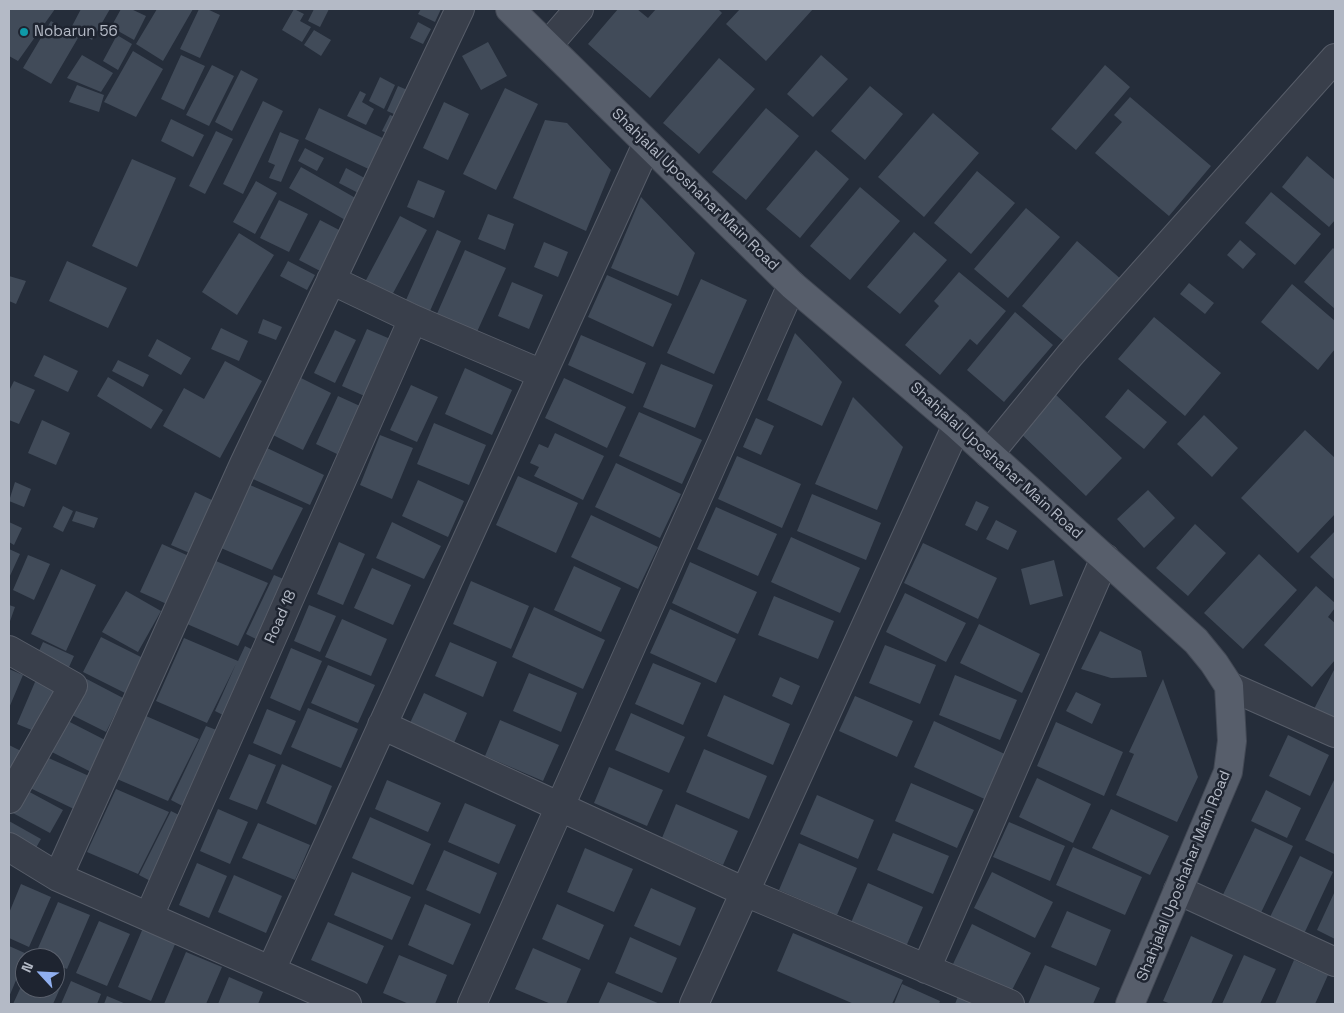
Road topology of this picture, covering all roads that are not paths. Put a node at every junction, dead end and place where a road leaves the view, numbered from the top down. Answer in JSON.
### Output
{"nodes":[{"id":1,"x":460,"y":9,"type":"edge"},
{"id":2,"x":510,"y":9,"type":"edge"},
{"id":3,"x":578,"y":9,"type":"edge"},
{"id":4,"x":548,"y":45,"type":"junction"},
{"id":5,"x":1335,"y":58,"type":"edge"},
{"id":6,"x":647,"y":144,"type":"junction"},
{"id":7,"x":331,"y":280,"type":"junction"},
{"id":8,"x":792,"y":284,"type":"junction"},
{"id":9,"x":413,"y":319,"type":"junction"},
{"id":10,"x":542,"y":374,"type":"junction"},
{"id":11,"x":957,"y":425,"type":"junction"},
{"id":12,"x":989,"y":454,"type":"junction"},
{"id":13,"x":1105,"y":558,"type":"junction"},
{"id":14,"x":9,"y":650,"type":"edge"},
{"id":15,"x":1229,"y":686,"type":"junction"},
{"id":16,"x":382,"y":725,"type":"junction"},
{"id":17,"x":1335,"y":733,"type":"edge"},
{"id":18,"x":9,"y":799,"type":"edge"},
{"id":19,"x":560,"y":807,"type":"junction"},
{"id":20,"x":9,"y":847,"type":"edge"},
{"id":21,"x":58,"y":877,"type":"junction"},
{"id":22,"x":1178,"y":890,"type":"junction"},
{"id":23,"x":745,"y":892,"type":"junction"},
{"id":24,"x":149,"y":916,"type":"junction"},
{"id":25,"x":1335,"y":962,"type":"edge"},
{"id":26,"x":926,"y":969,"type":"junction"},
{"id":27,"x":270,"y":970,"type":"junction"},
{"id":28,"x":347,"y":1004,"type":"edge"},
{"id":29,"x":472,"y":1004,"type":"edge"},
{"id":30,"x":694,"y":1004,"type":"edge"},
{"id":31,"x":1010,"y":1004,"type":"edge"},
{"id":32,"x":1130,"y":1004,"type":"edge"}],
"edges":[{"from":1,"to":7,"type":"street"},
{"from":2,"to":4,"type":"main road","name":"Shahjalal Uposhahar Main Road"},
{"from":3,"to":4,"type":"street"},
{"from":4,"to":6,"type":"main road","name":"Shahjalal Uposhahar Main Road"},
{"from":5,"to":12,"type":"street"},
{"from":6,"to":8,"type":"main road","name":"Shahjalal Uposhahar Main Road"},
{"from":6,"to":10,"type":"street"},
{"from":7,"to":9,"type":"street"},
{"from":7,"to":21,"type":"street"},
{"from":8,"to":11,"type":"main road","name":"Shahjalal Uposhahar Main Road"},
{"from":8,"to":19,"type":"street"},
{"from":9,"to":10,"type":"street"},
{"from":9,"to":24,"type":"street","name":"Road 18"},
{"from":10,"to":16,"type":"street"},
{"from":11,"to":12,"type":"main road","name":"Shahjalal Uposhahar Main Road"},
{"from":11,"to":23,"type":"street"},
{"from":12,"to":13,"type":"main road","name":"Shahjalal Uposhahar Main Road"},
{"from":13,"to":15,"type":"main road","name":"Shahjalal Uposhahar Main Road"},
{"from":13,"to":26,"type":"street"},
{"from":14,"to":18,"type":"street"},
{"from":15,"to":17,"type":"street"},
{"from":15,"to":22,"type":"main road","name":"Shahjalal Uposhahar Main Road"},
{"from":16,"to":19,"type":"street"},
{"from":16,"to":27,"type":"street"},
{"from":19,"to":23,"type":"street"},
{"from":19,"to":29,"type":"street"},
{"from":20,"to":21,"type":"street"},
{"from":21,"to":24,"type":"street"},
{"from":22,"to":25,"type":"street"},
{"from":22,"to":32,"type":"main road","name":"Shahjalal Uposhahar Main Road"},
{"from":23,"to":26,"type":"street"},
{"from":23,"to":30,"type":"street"},
{"from":24,"to":27,"type":"street"},
{"from":26,"to":31,"type":"street"},
{"from":27,"to":28,"type":"street"}]}
